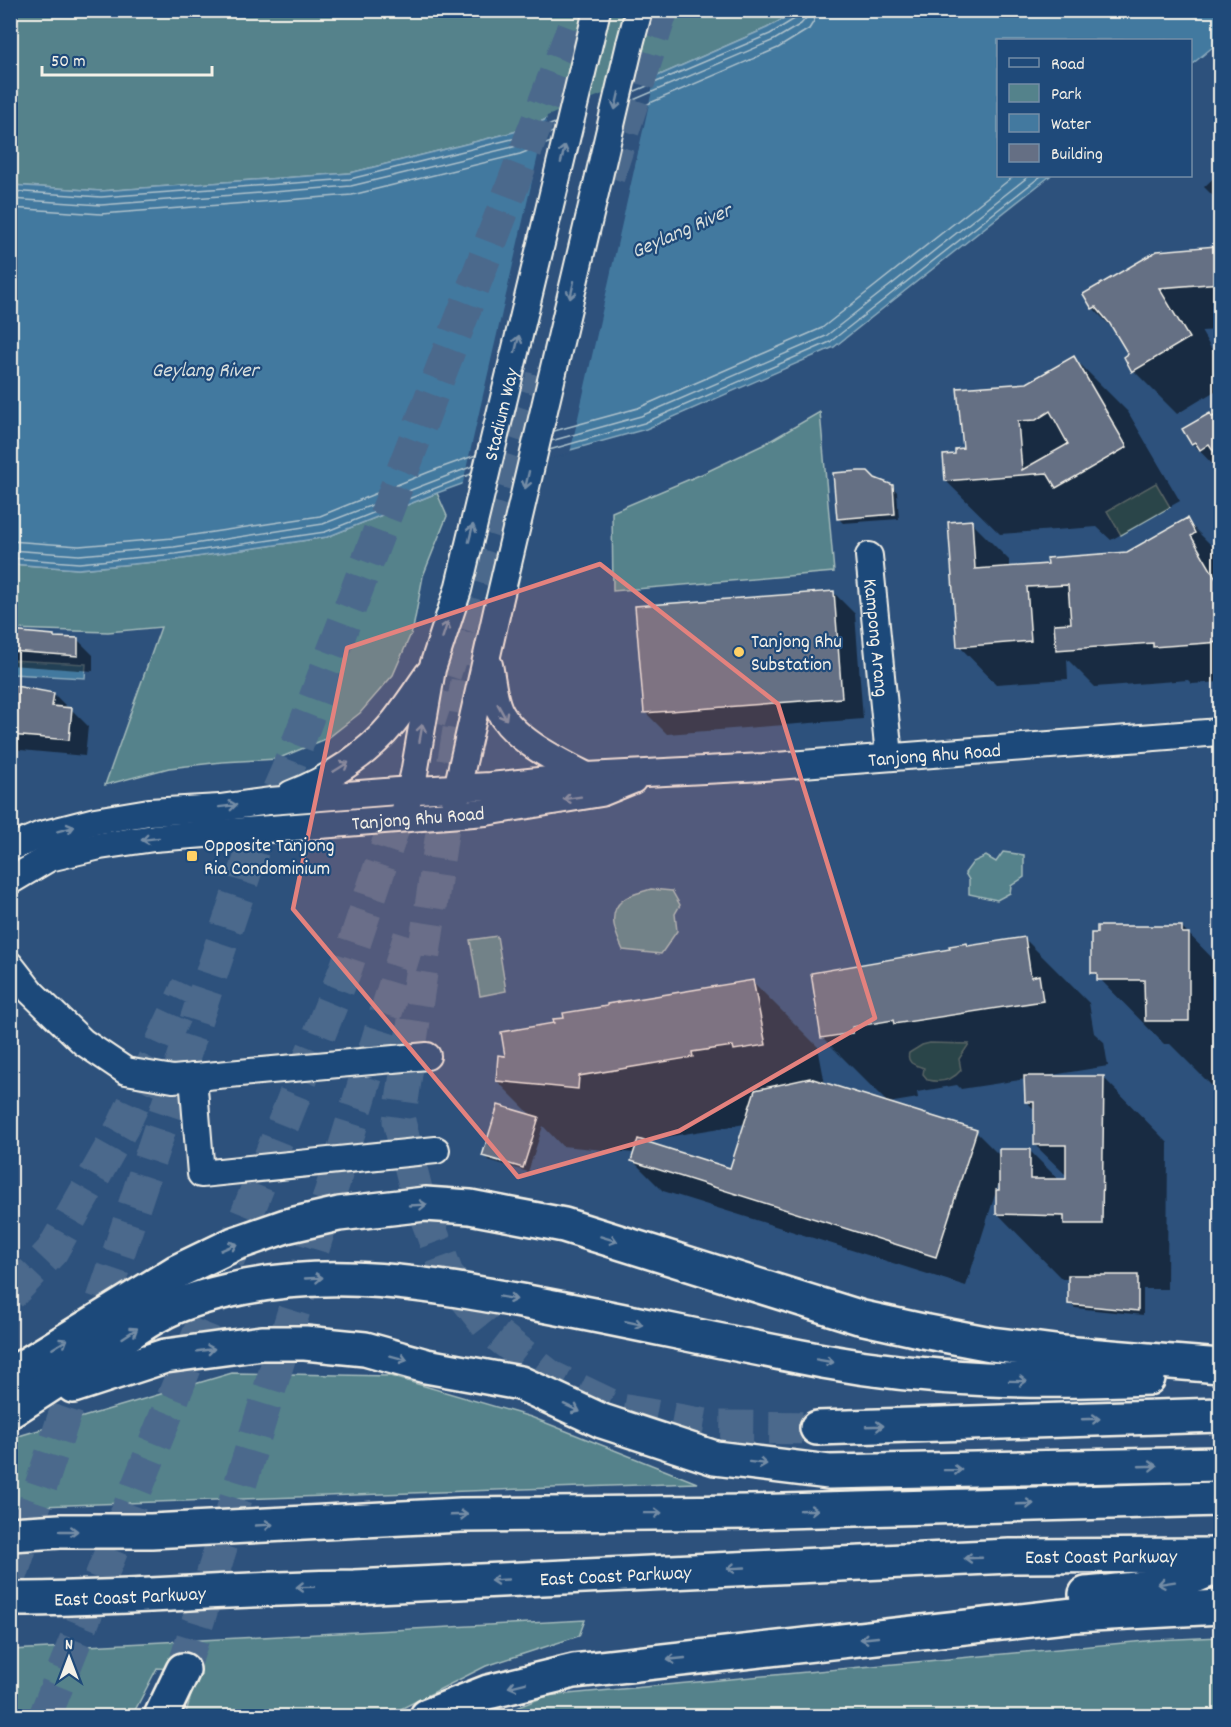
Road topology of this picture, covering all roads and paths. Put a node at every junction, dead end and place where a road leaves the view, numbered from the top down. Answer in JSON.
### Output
{"nodes":[{"id":1,"x":597,"y":10,"type":"edge"},
{"id":2,"x":639,"y":10,"type":"edge"},
{"id":3,"x":869,"y":556,"type":"dead end"},
{"id":4,"x":487,"y":656,"type":"junction"},
{"id":5,"x":432,"y":669,"type":"junction"},
{"id":6,"x":1221,"y":732,"type":"edge"},
{"id":7,"x":889,"y":756,"type":"junction"},
{"id":8,"x":647,"y":774,"type":"junction"},
{"id":9,"x":586,"y":776,"type":"junction"},
{"id":10,"x":457,"y":789,"type":"junction"},
{"id":11,"x":409,"y":790,"type":"junction"},
{"id":12,"x":270,"y":801,"type":"junction"},
{"id":13,"x":454,"y":816,"type":"junction"},
{"id":14,"x":403,"y":818,"type":"junction"},
{"id":15,"x":10,"y":848,"type":"edge"},
{"id":16,"x":10,"y":881,"type":"edge"},
{"id":17,"x":10,"y":965,"type":"edge"},
{"id":18,"x":427,"y":1056,"type":"dead end"},
{"id":19,"x":193,"y":1077,"type":"junction"},
{"id":20,"x":436,"y":1150,"type":"dead end"},
{"id":21,"x":1221,"y":1366,"type":"edge"},
{"id":22,"x":10,"y":1375,"type":"edge"},
{"id":23,"x":1221,"y":1375,"type":"edge"},
{"id":24,"x":10,"y":1411,"type":"edge"},
{"id":25,"x":1221,"y":1415,"type":"edge"},
{"id":26,"x":817,"y":1428,"type":"tunnel mouth"},
{"id":27,"x":1221,"y":1464,"type":"edge"},
{"id":28,"x":1221,"y":1499,"type":"edge"},
{"id":29,"x":10,"y":1534,"type":"edge"},
{"id":30,"x":1221,"y":1555,"type":"edge"},
{"id":31,"x":1221,"y":1564,"type":"edge"},
{"id":32,"x":10,"y":1599,"type":"edge"},
{"id":33,"x":63,"y":1599,"type":"junction"},
{"id":34,"x":1221,"y":1607,"type":"edge"},
{"id":35,"x":10,"y":1618,"type":"edge"},
{"id":36,"x":183,"y":1670,"type":"tunnel mouth"},
{"id":37,"x":574,"y":1671,"type":"junction"},
{"id":38,"x":161,"y":1716,"type":"edge"},
{"id":39,"x":426,"y":1716,"type":"edge"}],
"edges":[{"from":5,"to":1,"type":"street","name":"Stadium Way","one_way":true},
{"from":2,"to":4,"type":"street","one_way":true,"bridge":true},
{"from":3,"to":7,"type":"street","name":"Kampong Arang"},
{"from":4,"to":9,"type":"street","one_way":true},
{"from":4,"to":10,"type":"street"},
{"from":11,"to":5,"type":"street","name":"Stadium Way","one_way":true},
{"from":12,"to":5,"type":"street","one_way":true},
{"from":6,"to":7,"type":"street","name":"Tanjong Rhu Road"},
{"from":7,"to":8,"type":"street","name":"Tanjong Rhu Road"},
{"from":8,"to":9,"type":"street","name":"Tanjong Rhu Road"},
{"from":8,"to":13,"type":"street","name":"Tanjong Rhu Road","one_way":true},
{"from":9,"to":10,"type":"street","name":"Tanjong Rhu Road"},
{"from":10,"to":11,"type":"street","name":"Tanjong Rhu Road"},
{"from":10,"to":13,"type":"street"},
{"from":11,"to":12,"type":"street","name":"Tanjong Rhu Road"},
{"from":11,"to":14,"type":"street","name":"Stadium Way"},
{"from":15,"to":12,"type":"street","name":"Tanjong Rhu Road","one_way":true},
{"from":13,"to":14,"type":"street","name":"Tanjong Rhu Road"},
{"from":14,"to":16,"type":"street","name":"Tanjong Rhu Road","one_way":true},
{"from":17,"to":19,"type":"street"},
{"from":18,"to":19,"type":"street"},
{"from":19,"to":20,"type":"street"},
{"from":22,"to":21,"type":"highway","one_way":true},
{"from":24,"to":23,"type":"highway","one_way":true},
{"from":24,"to":27,"type":"highway","one_way":true},
{"from":26,"to":25,"type":"highway","one_way":true},
{"from":29,"to":28,"type":"highway","one_way":true},
{"from":30,"to":33,"type":"highway","name":"East Coast Parkway","one_way":true},
{"from":31,"to":37,"type":"highway","one_way":true},
{"from":32,"to":33,"type":"highway","name":"East Coast Parkway"},
{"from":33,"to":35,"type":"highway"},
{"from":34,"to":37,"type":"highway","one_way":true},
{"from":36,"to":38,"type":"highway"},
{"from":37,"to":39,"type":"highway","one_way":true}]}
